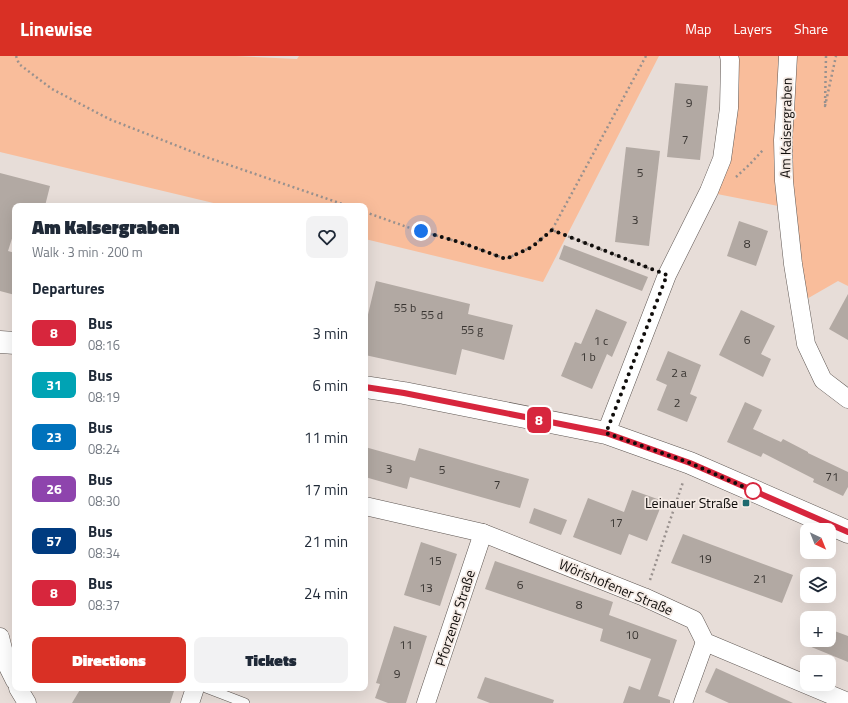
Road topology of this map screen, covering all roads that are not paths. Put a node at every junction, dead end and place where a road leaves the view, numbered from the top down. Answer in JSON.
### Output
{"nodes":[{"id":1,"x":729,"y":56,"type":"edge"},
{"id":2,"x":788,"y":56,"type":"edge"},
{"id":3,"x":0,"y":342,"type":"edge"},
{"id":4,"x":12,"y":343,"type":"edge"},
{"id":5,"x":368,"y":387,"type":"edge"},
{"id":6,"x":848,"y":399,"type":"edge"},
{"id":7,"x":606,"y":433,"type":"junction"},
{"id":8,"x":368,"y":507,"type":"edge"},
{"id":9,"x":848,"y":532,"type":"edge"},
{"id":10,"x":483,"y":533,"type":"junction"},
{"id":11,"x":0,"y":637,"type":"edge"},
{"id":12,"x":706,"y":642,"type":"junction"},
{"id":13,"x":12,"y":675,"type":"edge"},
{"id":14,"x":20,"y":691,"type":"edge"},
{"id":15,"x":194,"y":691,"type":"edge"},
{"id":16,"x":214,"y":691,"type":"edge"},
{"id":17,"x":848,"y":702,"type":"edge"},
{"id":18,"x":27,"y":703,"type":"edge"},
{"id":19,"x":190,"y":703,"type":"edge"},
{"id":20,"x":246,"y":703,"type":"edge"},
{"id":21,"x":426,"y":703,"type":"edge"},
{"id":22,"x":683,"y":703,"type":"edge"}],
"edges":[{"from":1,"to":7,"type":"street"},
{"from":2,"to":6,"type":"street","name":"Am Kaisergraben"},
{"from":3,"to":4,"type":"main road"},
{"from":5,"to":7,"type":"main road"},
{"from":7,"to":9,"type":"main road"},
{"from":8,"to":10,"type":"street","name":"Wörishofener Straße"},
{"from":10,"to":12,"type":"street","name":"Wörishofener Straße"},
{"from":10,"to":21,"type":"street","name":"Pforzener Straße"},
{"from":11,"to":13,"type":"street"},
{"from":12,"to":17,"type":"street"},
{"from":12,"to":22,"type":"street"},
{"from":14,"to":18,"type":"street"},
{"from":15,"to":19,"type":"street"},
{"from":16,"to":20,"type":"lane"}]}
